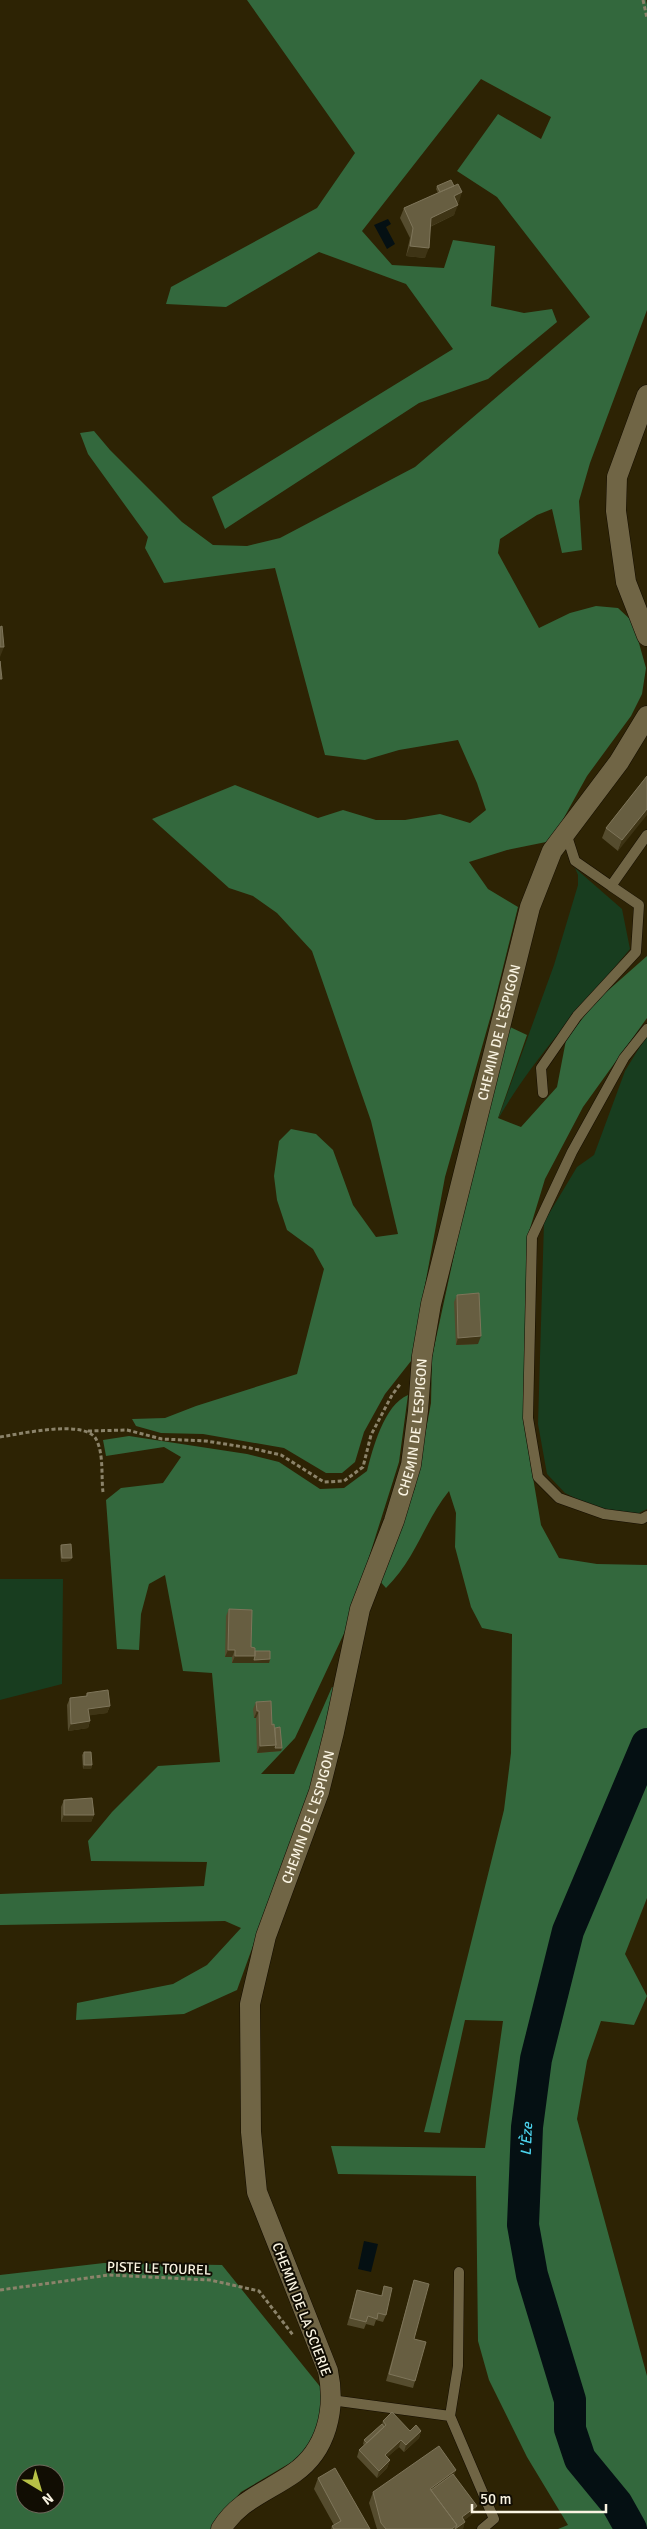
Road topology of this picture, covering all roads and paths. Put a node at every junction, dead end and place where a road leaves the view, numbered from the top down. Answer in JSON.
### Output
{"nodes":[{"id":1,"x":643,"y":0,"type":"edge"},
{"id":2,"x":647,"y":18,"type":"edge"},
{"id":3,"x":647,"y":394,"type":"edge"},
{"id":4,"x":647,"y":636,"type":"edge"},
{"id":5,"x":647,"y":716,"type":"edge"},
{"id":6,"x":566,"y":833,"type":"junction"},
{"id":7,"x":647,"y":835,"type":"edge"},
{"id":8,"x":611,"y":886,"type":"junction"},
{"id":9,"x":643,"y":906,"type":"edge"},
{"id":10,"x":647,"y":1029,"type":"edge"},
{"id":11,"x":544,"y":1093,"type":"dead end"},
{"id":12,"x":404,"y":1380,"type":"dead end"},
{"id":13,"x":88,"y":1431,"type":"junction"},
{"id":14,"x":0,"y":1436,"type":"edge"},
{"id":15,"x":103,"y":1492,"type":"dead end"},
{"id":16,"x":647,"y":1516,"type":"edge"},
{"id":17,"x":253,"y":2162,"type":"joint"},
{"id":18,"x":459,"y":2272,"type":"dead end"},
{"id":19,"x":0,"y":2290,"type":"edge"},
{"id":20,"x":295,"y":2338,"type":"dead end"},
{"id":21,"x":331,"y":2400,"type":"junction"},
{"id":22,"x":450,"y":2416,"type":"junction"},
{"id":23,"x":221,"y":2529,"type":"edge"},
{"id":24,"x":482,"y":2529,"type":"edge"}],
"edges":[{"from":1,"to":2,"type":"path"},
{"from":3,"to":4,"type":"street"},
{"from":5,"to":6,"type":"street","name":"CHEMIN DE L'ESPIGON"},
{"from":6,"to":8,"type":"lane"},
{"from":6,"to":17,"type":"street","name":"CHEMIN DE L'ESPIGON"},
{"from":7,"to":8,"type":"lane"},
{"from":8,"to":9,"type":"lane"},
{"from":9,"to":11,"type":"lane"},
{"from":10,"to":16,"type":"lane"},
{"from":12,"to":13,"type":"path"},
{"from":13,"to":14,"type":"path"},
{"from":13,"to":15,"type":"path"},
{"from":17,"to":21,"type":"street","name":"CHEMIN DE LA SCIERIE"},
{"from":18,"to":22,"type":"lane"},
{"from":19,"to":20,"type":"path","name":"PISTE LE TOUREL"},
{"from":21,"to":22,"type":"lane"},
{"from":21,"to":23,"type":"street","name":"CHEMIN DE LA SCIERIE"},
{"from":22,"to":24,"type":"lane"}]}
